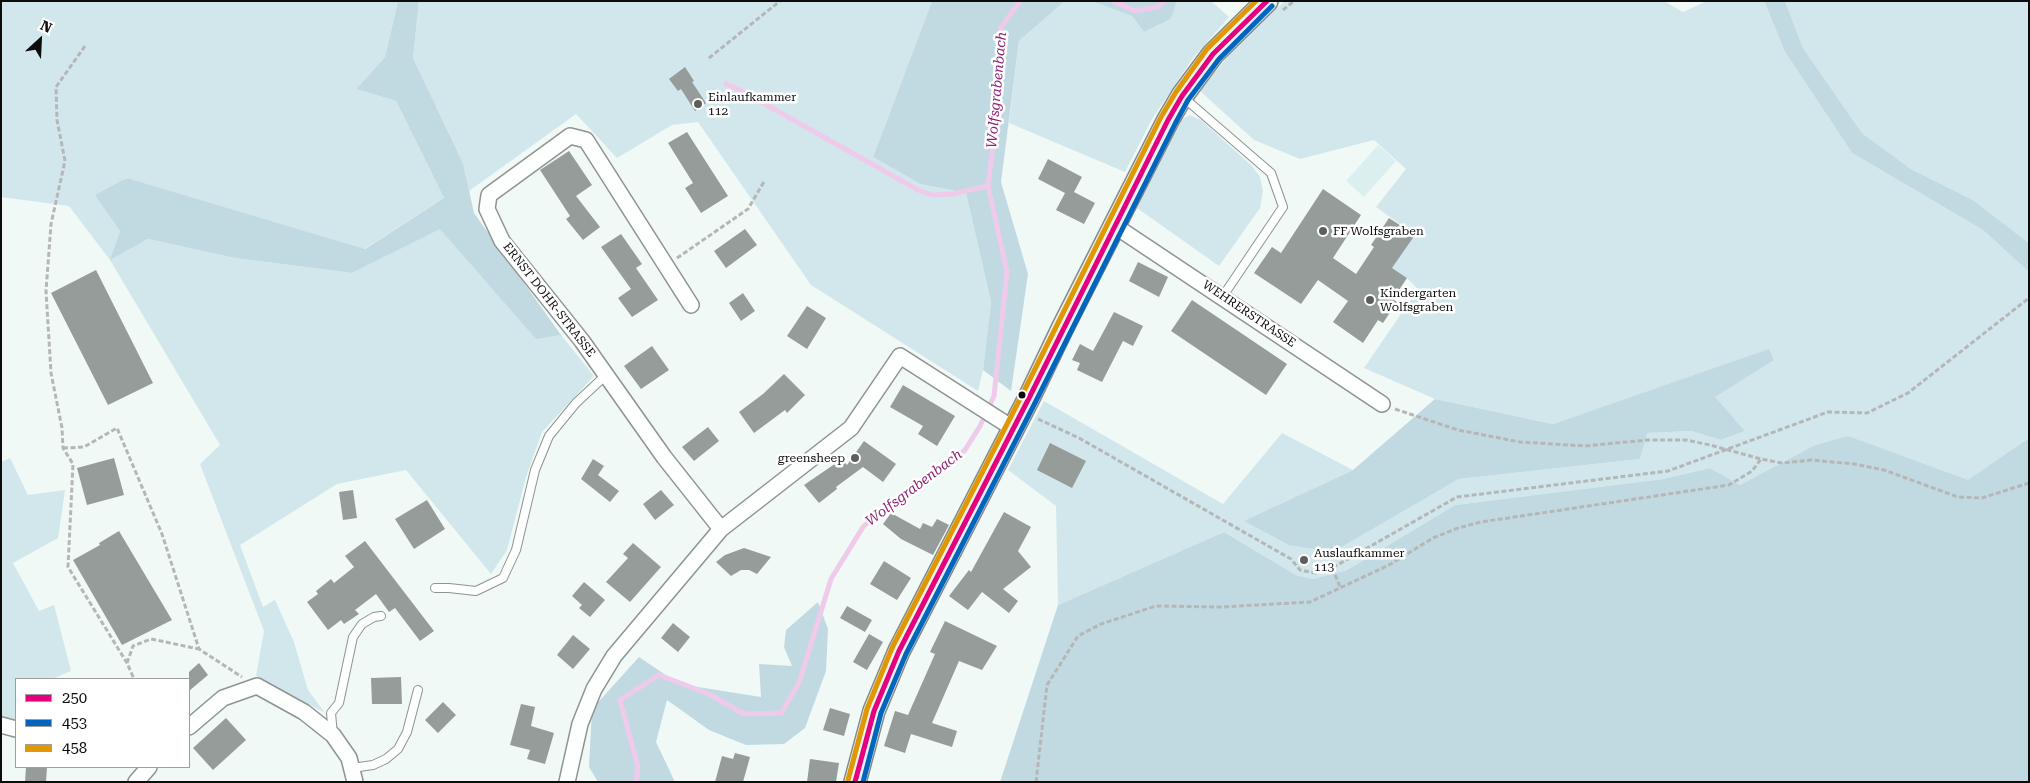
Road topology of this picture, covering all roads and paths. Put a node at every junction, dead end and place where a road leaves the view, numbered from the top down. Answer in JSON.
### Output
{"nodes":[{"id":1,"x":780,"y":1,"type":"edge"},
{"id":2,"x":1267,"y":1,"type":"edge"},
{"id":3,"x":85,"y":46,"type":"dead end"},
{"id":4,"x":709,"y":58,"type":"dead end"},
{"id":5,"x":1182,"y":96,"type":"junction"},
{"id":6,"x":764,"y":180,"type":"dead end"},
{"id":7,"x":1115,"y":226,"type":"junction"},
{"id":8,"x":666,"y":265,"type":"junction"},
{"id":9,"x":1223,"y":296,"type":"junction"},
{"id":10,"x":2029,"y":298,"type":"edge"},
{"id":11,"x":691,"y":305,"type":"dead end"},
{"id":12,"x":606,"y":375,"type":"junction"},
{"id":13,"x":1382,"y":404,"type":"joint"},
{"id":14,"x":1018,"y":420,"type":"junction"},
{"id":15,"x":63,"y":448,"type":"junction"},
{"id":16,"x":1727,"y":450,"type":"junction"},
{"id":17,"x":1761,"y":459,"type":"junction"},
{"id":18,"x":2029,"y":483,"type":"edge"},
{"id":19,"x":721,"y":529,"type":"junction"},
{"id":20,"x":1332,"y":568,"type":"junction"},
{"id":21,"x":435,"y":588,"type":"dead end"},
{"id":22,"x":1341,"y":589,"type":"junction"},
{"id":23,"x":381,"y":616,"type":"dead end"},
{"id":24,"x":199,"y":650,"type":"junction"},
{"id":25,"x":127,"y":663,"type":"junction"},
{"id":26,"x":134,"y":678,"type":"edge"},
{"id":27,"x":257,"y":686,"type":"junction"},
{"id":28,"x":418,"y":690,"type":"dead end"},
{"id":29,"x":1,"y":725,"type":"edge"},
{"id":30,"x":190,"y":726,"type":"edge"},
{"id":31,"x":15,"y":729,"type":"edge"},
{"id":32,"x":333,"y":735,"type":"junction"},
{"id":33,"x":148,"y":768,"type":"edge"},
{"id":34,"x":354,"y":775,"type":"edge"},
{"id":35,"x":136,"y":782,"type":"edge"},
{"id":36,"x":567,"y":782,"type":"edge"},
{"id":37,"x":855,"y":782,"type":"edge"},
{"id":38,"x":1036,"y":782,"type":"edge"}],
"edges":[{"from":1,"to":4,"type":"path"},
{"from":2,"to":5,"type":"main road"},
{"from":3,"to":15,"type":"path"},
{"from":5,"to":7,"type":"main road"},
{"from":5,"to":9,"type":"lane"},
{"from":6,"to":8,"type":"path"},
{"from":7,"to":9,"type":"street","name":"WEHRERSTRASSE"},
{"from":7,"to":14,"type":"main road"},
{"from":8,"to":11,"type":"street","name":"ERNST DOHR-STRASSE"},
{"from":8,"to":12,"type":"street","name":"ERNST DOHR-STRASSE"},
{"from":9,"to":13,"type":"street","name":"WEHRERSTRASSE"},
{"from":10,"to":16,"type":"path"},
{"from":12,"to":19,"type":"street","name":"ERNST DOHR-STRASSE"},
{"from":12,"to":21,"type":"lane"},
{"from":13,"to":16,"type":"path"},
{"from":14,"to":19,"type":"street"},
{"from":14,"to":20,"type":"path"},
{"from":14,"to":37,"type":"main road"},
{"from":15,"to":24,"type":"path"},
{"from":15,"to":25,"type":"path"},
{"from":16,"to":17,"type":"path"},
{"from":16,"to":20,"type":"path"},
{"from":17,"to":18,"type":"path"},
{"from":17,"to":22,"type":"path"},
{"from":19,"to":36,"type":"street"},
{"from":20,"to":22,"type":"path"},
{"from":22,"to":38,"type":"path"},
{"from":23,"to":32,"type":"lane"},
{"from":24,"to":25,"type":"path"},
{"from":24,"to":27,"type":"path"},
{"from":25,"to":26,"type":"path"},
{"from":27,"to":30,"type":"street"},
{"from":27,"to":32,"type":"street"},
{"from":28,"to":34,"type":"lane"},
{"from":29,"to":31,"type":"street"},
{"from":32,"to":34,"type":"street"},
{"from":33,"to":35,"type":"street"}]}
